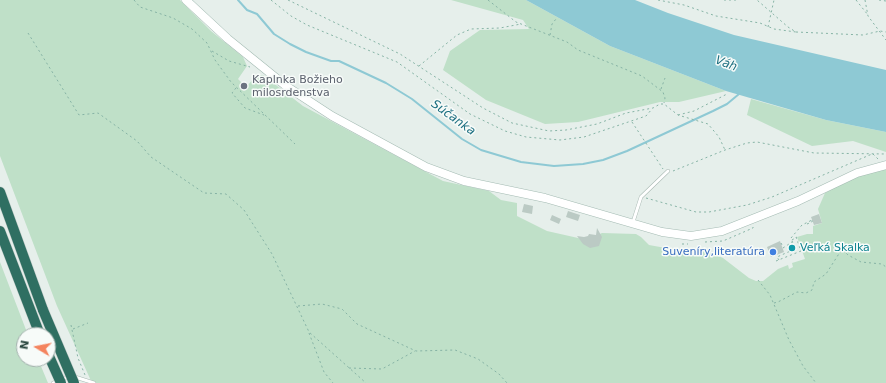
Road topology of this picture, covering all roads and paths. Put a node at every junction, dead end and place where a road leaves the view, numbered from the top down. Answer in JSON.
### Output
{"nodes":[{"id":1,"x":134,"y":0,"type":"edge"},
{"id":2,"x":186,"y":0,"type":"edge"},
{"id":3,"x":271,"y":0,"type":"edge"},
{"id":4,"x":288,"y":0,"type":"edge"},
{"id":5,"x":488,"y":0,"type":"edge"},
{"id":6,"x":658,"y":0,"type":"edge"},
{"id":7,"x":724,"y":0,"type":"edge"},
{"id":8,"x":737,"y":0,"type":"edge"},
{"id":9,"x":757,"y":0,"type":"edge"},
{"id":10,"x":774,"y":0,"type":"edge"},
{"id":11,"x":856,"y":0,"type":"edge"},
{"id":12,"x":865,"y":0,"type":"edge"},
{"id":13,"x":879,"y":0,"type":"edge"},
{"id":14,"x":886,"y":2,"type":"edge"},
{"id":15,"x":771,"y":11,"type":"junction"},
{"id":16,"x":868,"y":16,"type":"junction"},
{"id":17,"x":556,"y":18,"type":"dead end"},
{"id":18,"x":521,"y":24,"type":"junction"},
{"id":19,"x":768,"y":27,"type":"junction"},
{"id":20,"x":880,"y":31,"type":"junction"},
{"id":21,"x":796,"y":32,"type":"junction"},
{"id":22,"x":886,"y":32,"type":"edge"},
{"id":23,"x":28,"y":33,"type":"dead end"},
{"id":24,"x":550,"y":35,"type":"junction"},
{"id":25,"x":886,"y":40,"type":"edge"},
{"id":26,"x":212,"y":51,"type":"junction"},
{"id":27,"x":419,"y":66,"type":"junction"},
{"id":28,"x":249,"y":67,"type":"dead end"},
{"id":29,"x":665,"y":78,"type":"dead end"},
{"id":30,"x":237,"y":87,"type":"junction"},
{"id":31,"x":661,"y":89,"type":"junction"},
{"id":32,"x":728,"y":94,"type":"dead end"},
{"id":33,"x":664,"y":104,"type":"junction"},
{"id":34,"x":653,"y":108,"type":"junction"},
{"id":35,"x":678,"y":115,"type":"junction"},
{"id":36,"x":266,"y":116,"type":"junction"},
{"id":37,"x":631,"y":121,"type":"junction"},
{"id":38,"x":295,"y":144,"type":"dead end"},
{"id":39,"x":725,"y":150,"type":"junction"},
{"id":40,"x":872,"y":153,"type":"junction"},
{"id":41,"x":886,"y":154,"type":"edge"},
{"id":42,"x":886,"y":165,"type":"edge"},
{"id":43,"x":668,"y":171,"type":"junction"},
{"id":44,"x":0,"y":192,"type":"edge"},
{"id":45,"x":641,"y":197,"type":"junction"},
{"id":46,"x":751,"y":220,"type":"junction"},
{"id":47,"x":632,"y":224,"type":"junction"},
{"id":48,"x":807,"y":224,"type":"dead end"},
{"id":49,"x":1,"y":235,"type":"edge"},
{"id":50,"x":701,"y":242,"type":"dead end"},
{"id":51,"x":792,"y":242,"type":"junction"},
{"id":52,"x":781,"y":243,"type":"dead end"},
{"id":53,"x":682,"y":244,"type":"dead end"},
{"id":54,"x":688,"y":244,"type":"dead end"},
{"id":55,"x":779,"y":260,"type":"junction"},
{"id":56,"x":776,"y":261,"type":"dead end"},
{"id":57,"x":886,"y":267,"type":"edge"},
{"id":58,"x":758,"y":280,"type":"dead end"},
{"id":59,"x":774,"y":303,"type":"junction"},
{"id":60,"x":297,"y":306,"type":"junction"},
{"id":61,"x":88,"y":323,"type":"dead end"},
{"id":62,"x":71,"y":325,"type":"dead end"},
{"id":63,"x":37,"y":327,"type":"edge"},
{"id":64,"x":72,"y":330,"type":"junction"},
{"id":65,"x":309,"y":332,"type":"junction"},
{"id":66,"x":416,"y":351,"type":"junction"},
{"id":67,"x":54,"y":367,"type":"edge"},
{"id":68,"x":348,"y":368,"type":"junction"},
{"id":69,"x":86,"y":379,"type":"junction"},
{"id":70,"x":54,"y":383,"type":"edge"},
{"id":71,"x":61,"y":383,"type":"edge"},
{"id":72,"x":74,"y":383,"type":"edge"},
{"id":73,"x":94,"y":383,"type":"edge"},
{"id":74,"x":333,"y":383,"type":"edge"},
{"id":75,"x":366,"y":383,"type":"edge"},
{"id":76,"x":507,"y":383,"type":"edge"},
{"id":77,"x":816,"y":383,"type":"edge"}],
"edges":[{"from":1,"to":26,"type":"path"},
{"from":2,"to":47,"type":"main road"},
{"from":3,"to":37,"type":"path"},
{"from":4,"to":27,"type":"path"},
{"from":5,"to":18,"type":"path"},
{"from":6,"to":19,"type":"path"},
{"from":7,"to":8,"type":"path"},
{"from":9,"to":15,"type":"path"},
{"from":10,"to":15,"type":"path"},
{"from":11,"to":16,"type":"path"},
{"from":12,"to":16,"type":"path"},
{"from":13,"to":14,"type":"path"},
{"from":15,"to":19,"type":"path"},
{"from":15,"to":21,"type":"path"},
{"from":16,"to":20,"type":"path"},
{"from":17,"to":24,"type":"path"},
{"from":18,"to":24,"type":"path"},
{"from":18,"to":27,"type":"path"},
{"from":19,"to":21,"type":"path"},
{"from":20,"to":21,"type":"path"},
{"from":20,"to":22,"type":"path"},
{"from":20,"to":25,"type":"path"},
{"from":23,"to":60,"type":"path"},
{"from":24,"to":31,"type":"path"},
{"from":26,"to":28,"type":"path"},
{"from":26,"to":30,"type":"path"},
{"from":27,"to":34,"type":"path"},
{"from":29,"to":31,"type":"path"},
{"from":30,"to":36,"type":"path"},
{"from":30,"to":36,"type":"path"},
{"from":31,"to":33,"type":"path"},
{"from":32,"to":35,"type":"path"},
{"from":33,"to":34,"type":"path"},
{"from":33,"to":35,"type":"path"},
{"from":34,"to":37,"type":"path"},
{"from":35,"to":39,"type":"path"},
{"from":36,"to":38,"type":"path"},
{"from":37,"to":43,"type":"path"},
{"from":39,"to":40,"type":"path"},
{"from":39,"to":43,"type":"path"},
{"from":40,"to":41,"type":"path"},
{"from":40,"to":45,"type":"path"},
{"from":42,"to":46,"type":"main road"},
{"from":43,"to":45,"type":"lane"},
{"from":44,"to":72,"type":"highway","bridge":true},
{"from":45,"to":47,"type":"lane"},
{"from":46,"to":47,"type":"main road"},
{"from":46,"to":50,"type":"path"},
{"from":48,"to":51,"type":"path"},
{"from":49,"to":63,"type":"highway"},
{"from":51,"to":52,"type":"path"},
{"from":51,"to":55,"type":"path"},
{"from":51,"to":55,"type":"path"},
{"from":53,"to":54,"type":"path"},
{"from":55,"to":56,"type":"path"},
{"from":57,"to":59,"type":"path"},
{"from":58,"to":59,"type":"path"},
{"from":59,"to":77,"type":"path"},
{"from":60,"to":65,"type":"path"},
{"from":60,"to":66,"type":"path"},
{"from":61,"to":64,"type":"path"},
{"from":62,"to":64,"type":"path"},
{"from":64,"to":69,"type":"path"},
{"from":65,"to":68,"type":"path"},
{"from":65,"to":74,"type":"path"},
{"from":66,"to":68,"type":"path"},
{"from":66,"to":76,"type":"path"},
{"from":67,"to":71,"type":"highway","bridge":true},
{"from":68,"to":75,"type":"path"},
{"from":69,"to":70,"type":"lane"},
{"from":69,"to":73,"type":"lane"}]}
